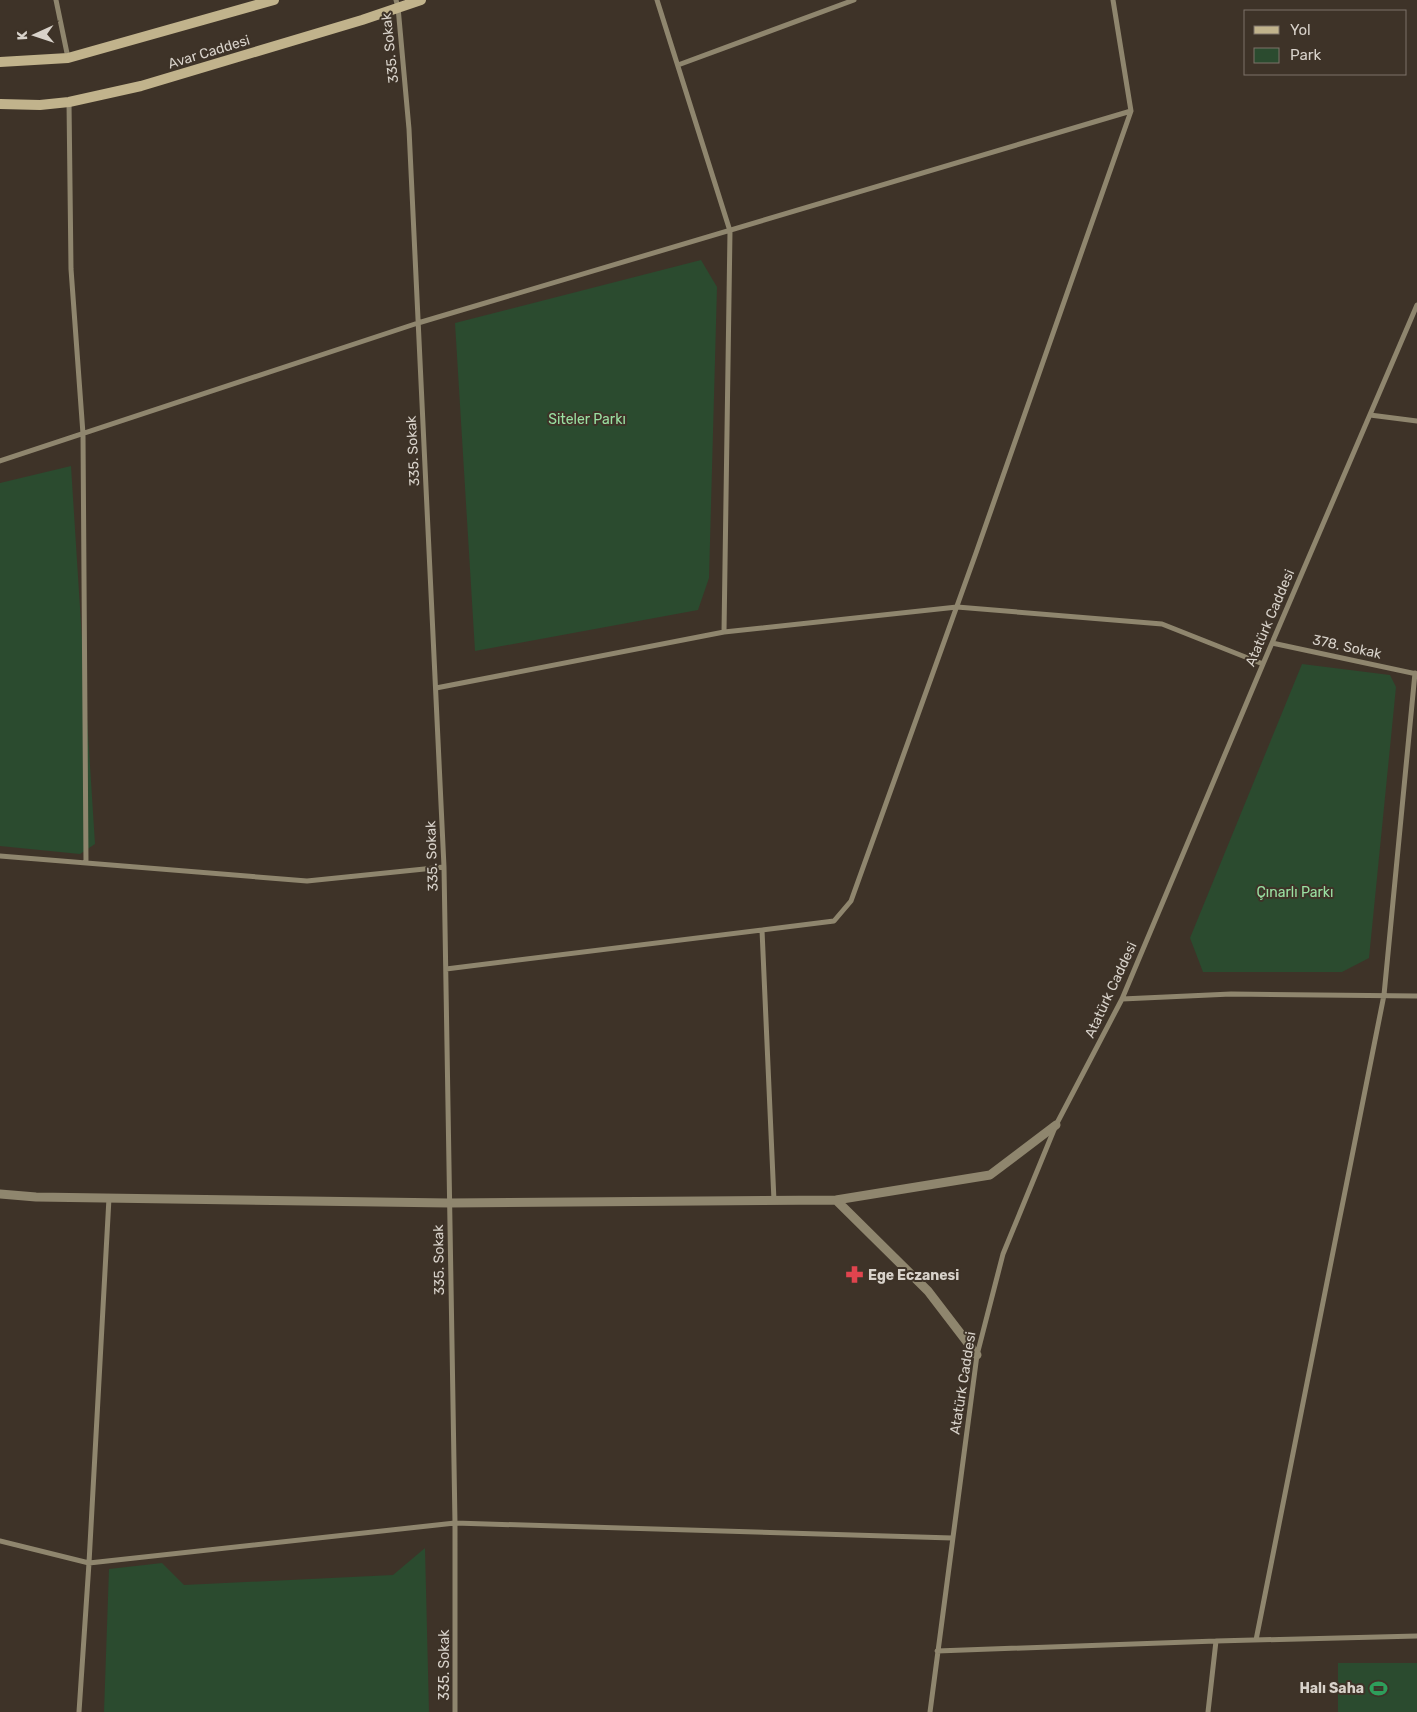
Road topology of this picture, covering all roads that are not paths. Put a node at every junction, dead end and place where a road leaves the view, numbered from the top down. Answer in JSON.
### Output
{"nodes":[{"id":1,"x":56,"y":0,"type":"edge"},
{"id":2,"x":274,"y":0,"type":"edge"},
{"id":3,"x":421,"y":0,"type":"edge"},
{"id":4,"x":658,"y":0,"type":"edge"},
{"id":5,"x":854,"y":0,"type":"edge"},
{"id":6,"x":1114,"y":0,"type":"edge"},
{"id":7,"x":397,"y":4,"type":"edge"},
{"id":8,"x":68,"y":58,"type":"junction"},
{"id":9,"x":0,"y":62,"type":"edge"},
{"id":10,"x":678,"y":65,"type":"junction"},
{"id":11,"x":68,"y":102,"type":"junction"},
{"id":12,"x":0,"y":104,"type":"edge"},
{"id":13,"x":1131,"y":111,"type":"junction"},
{"id":14,"x":730,"y":231,"type":"junction"},
{"id":15,"x":1417,"y":305,"type":"edge"},
{"id":16,"x":418,"y":323,"type":"junction"},
{"id":17,"x":1370,"y":415,"type":"junction"},
{"id":18,"x":1417,"y":421,"type":"edge"},
{"id":19,"x":83,"y":434,"type":"junction"},
{"id":20,"x":0,"y":461,"type":"edge"},
{"id":21,"x":957,"y":607,"type":"junction"},
{"id":22,"x":724,"y":632,"type":"junction"},
{"id":23,"x":1272,"y":643,"type":"junction"},
{"id":24,"x":1263,"y":664,"type":"junction"},
{"id":25,"x":1416,"y":673,"type":"edge"},
{"id":26,"x":436,"y":688,"type":"junction"},
{"id":27,"x":0,"y":856,"type":"edge"},
{"id":28,"x":86,"y":863,"type":"junction"},
{"id":29,"x":444,"y":866,"type":"junction"},
{"id":30,"x":762,"y":930,"type":"junction"},
{"id":31,"x":446,"y":969,"type":"junction"},
{"id":32,"x":1384,"y":995,"type":"junction"},
{"id":33,"x":1417,"y":996,"type":"edge"},
{"id":34,"x":1122,"y":999,"type":"junction"},
{"id":35,"x":1056,"y":1124,"type":"junction"},
{"id":36,"x":0,"y":1194,"type":"edge"},
{"id":37,"x":109,"y":1198,"type":"junction"},
{"id":38,"x":836,"y":1200,"type":"junction"},
{"id":39,"x":774,"y":1201,"type":"junction"},
{"id":40,"x":449,"y":1203,"type":"junction"},
{"id":41,"x":977,"y":1355,"type":"junction"},
{"id":42,"x":455,"y":1523,"type":"junction"},
{"id":43,"x":952,"y":1538,"type":"junction"},
{"id":44,"x":0,"y":1541,"type":"edge"},
{"id":45,"x":89,"y":1563,"type":"junction"},
{"id":46,"x":1417,"y":1636,"type":"edge"},
{"id":47,"x":1256,"y":1640,"type":"junction"},
{"id":48,"x":1216,"y":1641,"type":"junction"},
{"id":49,"x":937,"y":1651,"type":"junction"},
{"id":50,"x":79,"y":1712,"type":"edge"},
{"id":51,"x":455,"y":1712,"type":"edge"},
{"id":52,"x":930,"y":1712,"type":"edge"},
{"id":53,"x":1208,"y":1712,"type":"edge"}],
"edges":[{"from":1,"to":8,"type":"street"},
{"from":2,"to":8,"type":"main road"},
{"from":3,"to":7,"type":"main road","name":"Avar Caddesi"},
{"from":4,"to":10,"type":"street"},
{"from":5,"to":10,"type":"street"},
{"from":6,"to":13,"type":"street"},
{"from":7,"to":11,"type":"main road","name":"Avar Caddesi"},
{"from":7,"to":16,"type":"street","name":"335. Sokak"},
{"from":8,"to":9,"type":"main road"},
{"from":10,"to":14,"type":"street"},
{"from":11,"to":12,"type":"main road","name":"Avar Caddesi"},
{"from":11,"to":19,"type":"street"},
{"from":13,"to":14,"type":"street"},
{"from":13,"to":21,"type":"street"},
{"from":14,"to":16,"type":"street"},
{"from":14,"to":22,"type":"street"},
{"from":15,"to":17,"type":"street","name":"Atatürk Caddesi"},
{"from":16,"to":19,"type":"street"},
{"from":16,"to":26,"type":"street","name":"335. Sokak"},
{"from":17,"to":18,"type":"street"},
{"from":17,"to":23,"type":"street","name":"Atatürk Caddesi"},
{"from":19,"to":20,"type":"street"},
{"from":19,"to":28,"type":"street"},
{"from":21,"to":22,"type":"street"},
{"from":21,"to":24,"type":"street"},
{"from":21,"to":30,"type":"street"},
{"from":22,"to":26,"type":"street"},
{"from":23,"to":24,"type":"street","name":"Atatürk Caddesi"},
{"from":23,"to":25,"type":"street","name":"378. Sokak"},
{"from":24,"to":34,"type":"street","name":"Atatürk Caddesi"},
{"from":25,"to":32,"type":"street"},
{"from":26,"to":29,"type":"street","name":"335. Sokak"},
{"from":27,"to":28,"type":"street"},
{"from":28,"to":29,"type":"street"},
{"from":29,"to":31,"type":"street","name":"335. Sokak"},
{"from":30,"to":31,"type":"street"},
{"from":30,"to":39,"type":"street"},
{"from":31,"to":40,"type":"street","name":"335. Sokak"},
{"from":32,"to":33,"type":"street"},
{"from":32,"to":34,"type":"street"},
{"from":32,"to":47,"type":"street"},
{"from":34,"to":35,"type":"street","name":"Atatürk Caddesi"},
{"from":35,"to":38,"type":"street"},
{"from":35,"to":41,"type":"street","name":"Atatürk Caddesi"},
{"from":36,"to":37,"type":"street"},
{"from":37,"to":40,"type":"street"},
{"from":37,"to":45,"type":"street"},
{"from":38,"to":39,"type":"street"},
{"from":38,"to":41,"type":"street"},
{"from":39,"to":40,"type":"street"},
{"from":40,"to":42,"type":"street","name":"335. Sokak"},
{"from":41,"to":43,"type":"street","name":"Atatürk Caddesi"},
{"from":42,"to":43,"type":"street"},
{"from":42,"to":45,"type":"street"},
{"from":42,"to":51,"type":"street","name":"335. Sokak"},
{"from":43,"to":49,"type":"street","name":"Atatürk Caddesi"},
{"from":44,"to":45,"type":"street"},
{"from":45,"to":50,"type":"street"},
{"from":46,"to":47,"type":"street"},
{"from":47,"to":48,"type":"street"},
{"from":48,"to":49,"type":"street"},
{"from":48,"to":53,"type":"street"},
{"from":49,"to":52,"type":"street","name":"Atatürk Caddesi"}]}
